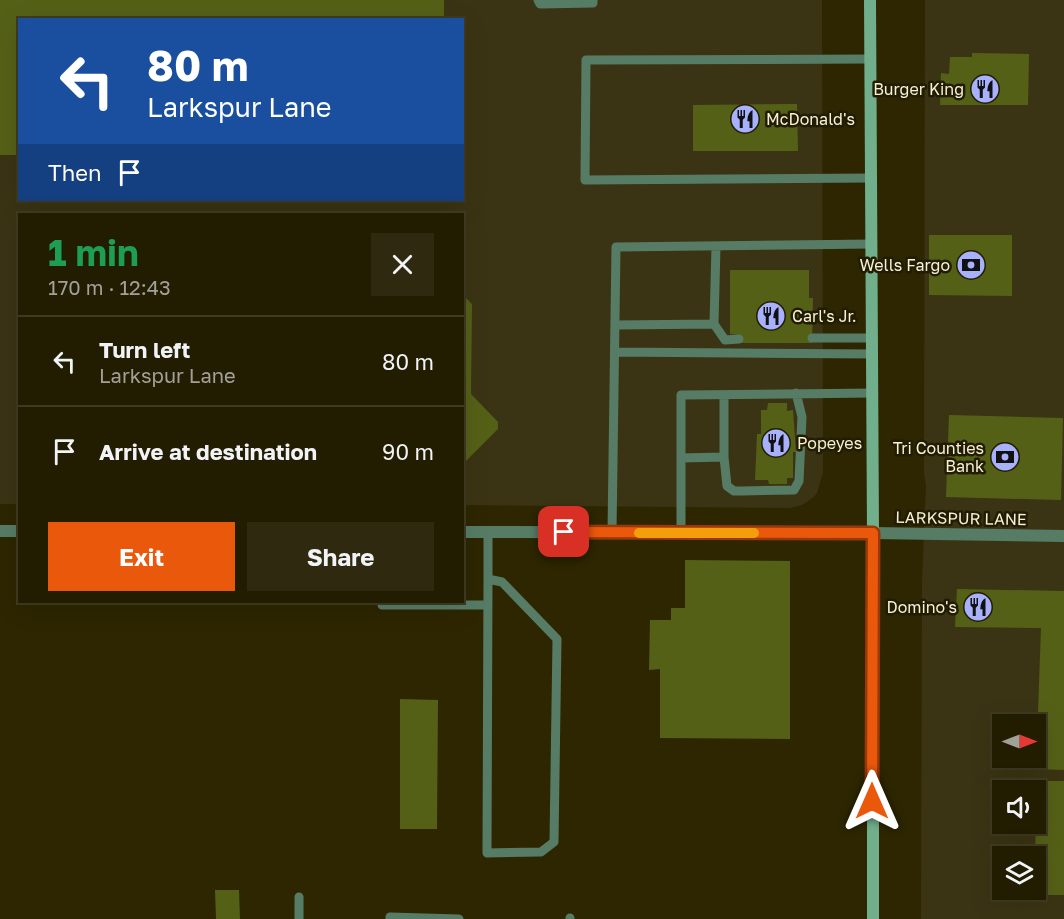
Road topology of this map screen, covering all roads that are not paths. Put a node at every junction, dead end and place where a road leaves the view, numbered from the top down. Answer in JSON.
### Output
{"nodes":[{"id":1,"x":538,"y":0,"type":"edge"},
{"id":2,"x":593,"y":0,"type":"edge"},
{"id":3,"x":870,"y":0,"type":"edge"},
{"id":4,"x":871,"y":59,"type":"junction"},
{"id":5,"x":871,"y":178,"type":"junction"},
{"id":6,"x":872,"y":244,"type":"junction"},
{"id":7,"x":716,"y":246,"type":"junction"},
{"id":8,"x":714,"y":324,"type":"junction"},
{"id":9,"x":616,"y":325,"type":"junction"},
{"id":10,"x":812,"y":338,"type":"dead end"},
{"id":11,"x":872,"y":338,"type":"junction"},
{"id":12,"x":739,"y":339,"type":"dead end"},
{"id":13,"x":616,"y":352,"type":"junction"},
{"id":14,"x":872,"y":354,"type":"junction"},
{"id":15,"x":795,"y":393,"type":"junction"},
{"id":16,"x":873,"y":393,"type":"junction"},
{"id":17,"x":724,"y":395,"type":"junction"},
{"id":18,"x":724,"y":456,"type":"junction"},
{"id":19,"x":681,"y":458,"type":"junction"},
{"id":20,"x":0,"y":531,"type":"edge"},
{"id":21,"x":18,"y":531,"type":"edge"},
{"id":22,"x":464,"y":532,"type":"edge"},
{"id":23,"x":488,"y":532,"type":"junction"},
{"id":24,"x":612,"y":532,"type":"junction"},
{"id":25,"x":681,"y":533,"type":"junction"},
{"id":26,"x":873,"y":533,"type":"junction"},
{"id":27,"x":1064,"y":536,"type":"edge"},
{"id":28,"x":488,"y":579,"type":"junction"},
{"id":29,"x":382,"y":605,"type":"dead end"},
{"id":30,"x":488,"y":605,"type":"junction"},
{"id":31,"x":299,"y":897,"type":"dead end"},
{"id":32,"x":299,"y":919,"type":"edge"},
{"id":33,"x":390,"y":919,"type":"edge"},
{"id":34,"x":459,"y":919,"type":"edge"},
{"id":35,"x":873,"y":919,"type":"edge"}],
"edges":[{"from":1,"to":2,"type":"lane"},
{"from":3,"to":4,"type":"main road"},
{"from":4,"to":5,"type":"main road"},
{"from":4,"to":5,"type":"lane"},
{"from":5,"to":6,"type":"main road"},
{"from":6,"to":7,"type":"lane"},
{"from":6,"to":11,"type":"main road"},
{"from":7,"to":8,"type":"lane"},
{"from":7,"to":9,"type":"lane"},
{"from":8,"to":9,"type":"lane"},
{"from":8,"to":12,"type":"lane"},
{"from":9,"to":13,"type":"lane"},
{"from":10,"to":11,"type":"lane"},
{"from":11,"to":14,"type":"main road"},
{"from":13,"to":14,"type":"lane"},
{"from":13,"to":24,"type":"lane"},
{"from":14,"to":16,"type":"main road"},
{"from":15,"to":16,"type":"lane"},
{"from":15,"to":17,"type":"lane"},
{"from":15,"to":18,"type":"lane"},
{"from":16,"to":26,"type":"main road"},
{"from":17,"to":18,"type":"lane"},
{"from":17,"to":19,"type":"lane"},
{"from":18,"to":19,"type":"lane"},
{"from":19,"to":25,"type":"lane"},
{"from":20,"to":21,"type":"street"},
{"from":22,"to":23,"type":"street","name":"LARKSPUR LANE"},
{"from":23,"to":24,"type":"street","name":"LARKSPUR LANE"},
{"from":23,"to":28,"type":"lane"},
{"from":24,"to":25,"type":"street","name":"LARKSPUR LANE"},
{"from":25,"to":26,"type":"street","name":"LARKSPUR LANE"},
{"from":26,"to":27,"type":"street","name":"LARKSPUR LANE"},
{"from":26,"to":35,"type":"main road"},
{"from":28,"to":30,"type":"lane"},
{"from":28,"to":30,"type":"lane"},
{"from":29,"to":30,"type":"lane"},
{"from":31,"to":32,"type":"lane"},
{"from":33,"to":34,"type":"lane"}]}
